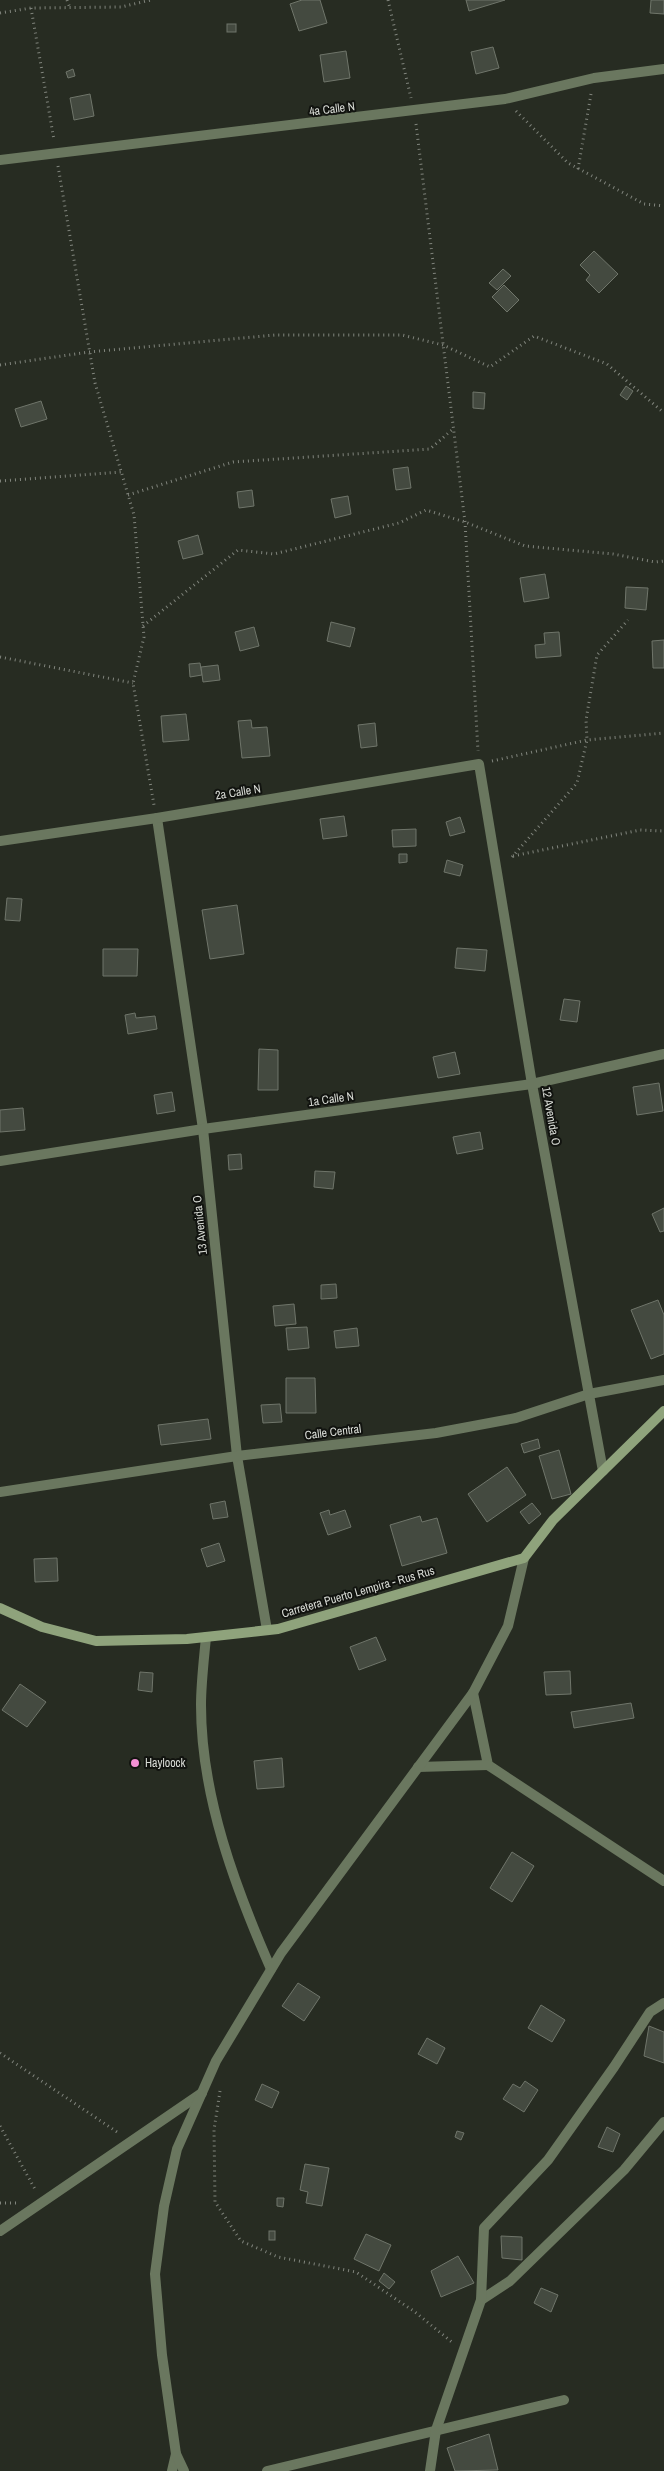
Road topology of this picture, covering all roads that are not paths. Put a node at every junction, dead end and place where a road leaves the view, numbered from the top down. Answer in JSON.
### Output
{"nodes":[{"id":1,"x":664,"y":69,"type":"edge"},
{"id":2,"x":0,"y":160,"type":"edge"},
{"id":3,"x":479,"y":764,"type":"joint"},
{"id":4,"x":157,"y":818,"type":"junction"},
{"id":5,"x":0,"y":840,"type":"edge"},
{"id":6,"x":664,"y":1054,"type":"edge"},
{"id":7,"x":532,"y":1084,"type":"junction"},
{"id":8,"x":203,"y":1129,"type":"junction"},
{"id":9,"x":0,"y":1161,"type":"edge"},
{"id":10,"x":664,"y":1380,"type":"edge"},
{"id":11,"x":589,"y":1394,"type":"junction"},
{"id":12,"x":664,"y":1412,"type":"edge"},
{"id":13,"x":236,"y":1456,"type":"junction"},
{"id":14,"x":603,"y":1470,"type":"junction"},
{"id":15,"x":0,"y":1492,"type":"edge"},
{"id":16,"x":524,"y":1558,"type":"junction"},
{"id":17,"x":0,"y":1608,"type":"edge"},
{"id":18,"x":267,"y":1630,"type":"junction"},
{"id":19,"x":206,"y":1637,"type":"junction"},
{"id":20,"x":474,"y":1694,"type":"junction"},
{"id":21,"x":488,"y":1765,"type":"junction"},
{"id":22,"x":418,"y":1767,"type":"junction"},
{"id":23,"x":664,"y":1881,"type":"edge"},
{"id":24,"x":271,"y":1969,"type":"junction"},
{"id":25,"x":664,"y":2003,"type":"edge"},
{"id":26,"x":203,"y":2092,"type":"junction"},
{"id":27,"x":664,"y":2122,"type":"edge"},
{"id":28,"x":0,"y":2232,"type":"edge"},
{"id":29,"x":481,"y":2300,"type":"junction"},
{"id":30,"x":564,"y":2400,"type":"dead end"},
{"id":31,"x":436,"y":2430,"type":"junction"},
{"id":32,"x":176,"y":2454,"type":"junction"},
{"id":33,"x":172,"y":2471,"type":"edge"},
{"id":34,"x":184,"y":2471,"type":"edge"},
{"id":35,"x":267,"y":2471,"type":"edge"},
{"id":36,"x":430,"y":2471,"type":"edge"}],
"edges":[{"from":1,"to":2,"type":"street","name":"4a Calle N"},
{"from":3,"to":4,"type":"street","name":"2a Calle N"},
{"from":3,"to":7,"type":"street","name":"12 Avenida O"},
{"from":4,"to":5,"type":"street","name":"2a Calle N"},
{"from":4,"to":8,"type":"street","name":"13 Avenida O"},
{"from":6,"to":7,"type":"street","name":"1a Calle N"},
{"from":7,"to":8,"type":"street","name":"1a Calle N"},
{"from":7,"to":11,"type":"street","name":"12 Avenida O"},
{"from":8,"to":9,"type":"street","name":"1a Calle N"},
{"from":8,"to":13,"type":"street","name":"13 Avenida O"},
{"from":10,"to":11,"type":"street","name":"Calle Central"},
{"from":11,"to":13,"type":"street","name":"Calle Central"},
{"from":11,"to":14,"type":"street","name":"12 Avenida O"},
{"from":12,"to":14,"type":"street"},
{"from":13,"to":15,"type":"street","name":"Calle Central"},
{"from":13,"to":18,"type":"street","name":"13 Avenida O"},
{"from":14,"to":16,"type":"street"},
{"from":16,"to":18,"type":"street","name":"Carretera Puerto Lempira - Rus Rus"},
{"from":16,"to":20,"type":"street"},
{"from":17,"to":19,"type":"street","name":"Carretera Puerto Lempira - Rus Rus"},
{"from":18,"to":19,"type":"street","name":"Carretera Puerto Lempira - Rus Rus"},
{"from":19,"to":24,"type":"street"},
{"from":20,"to":21,"type":"street"},
{"from":20,"to":22,"type":"street"},
{"from":21,"to":22,"type":"street"},
{"from":21,"to":23,"type":"street"},
{"from":22,"to":24,"type":"street"},
{"from":24,"to":26,"type":"street"},
{"from":25,"to":29,"type":"street"},
{"from":26,"to":28,"type":"street"},
{"from":26,"to":32,"type":"street"},
{"from":27,"to":29,"type":"street"},
{"from":29,"to":31,"type":"street"},
{"from":30,"to":31,"type":"street"},
{"from":31,"to":35,"type":"street"},
{"from":31,"to":36,"type":"street"},
{"from":32,"to":33,"type":"street"},
{"from":32,"to":34,"type":"street"}]}
